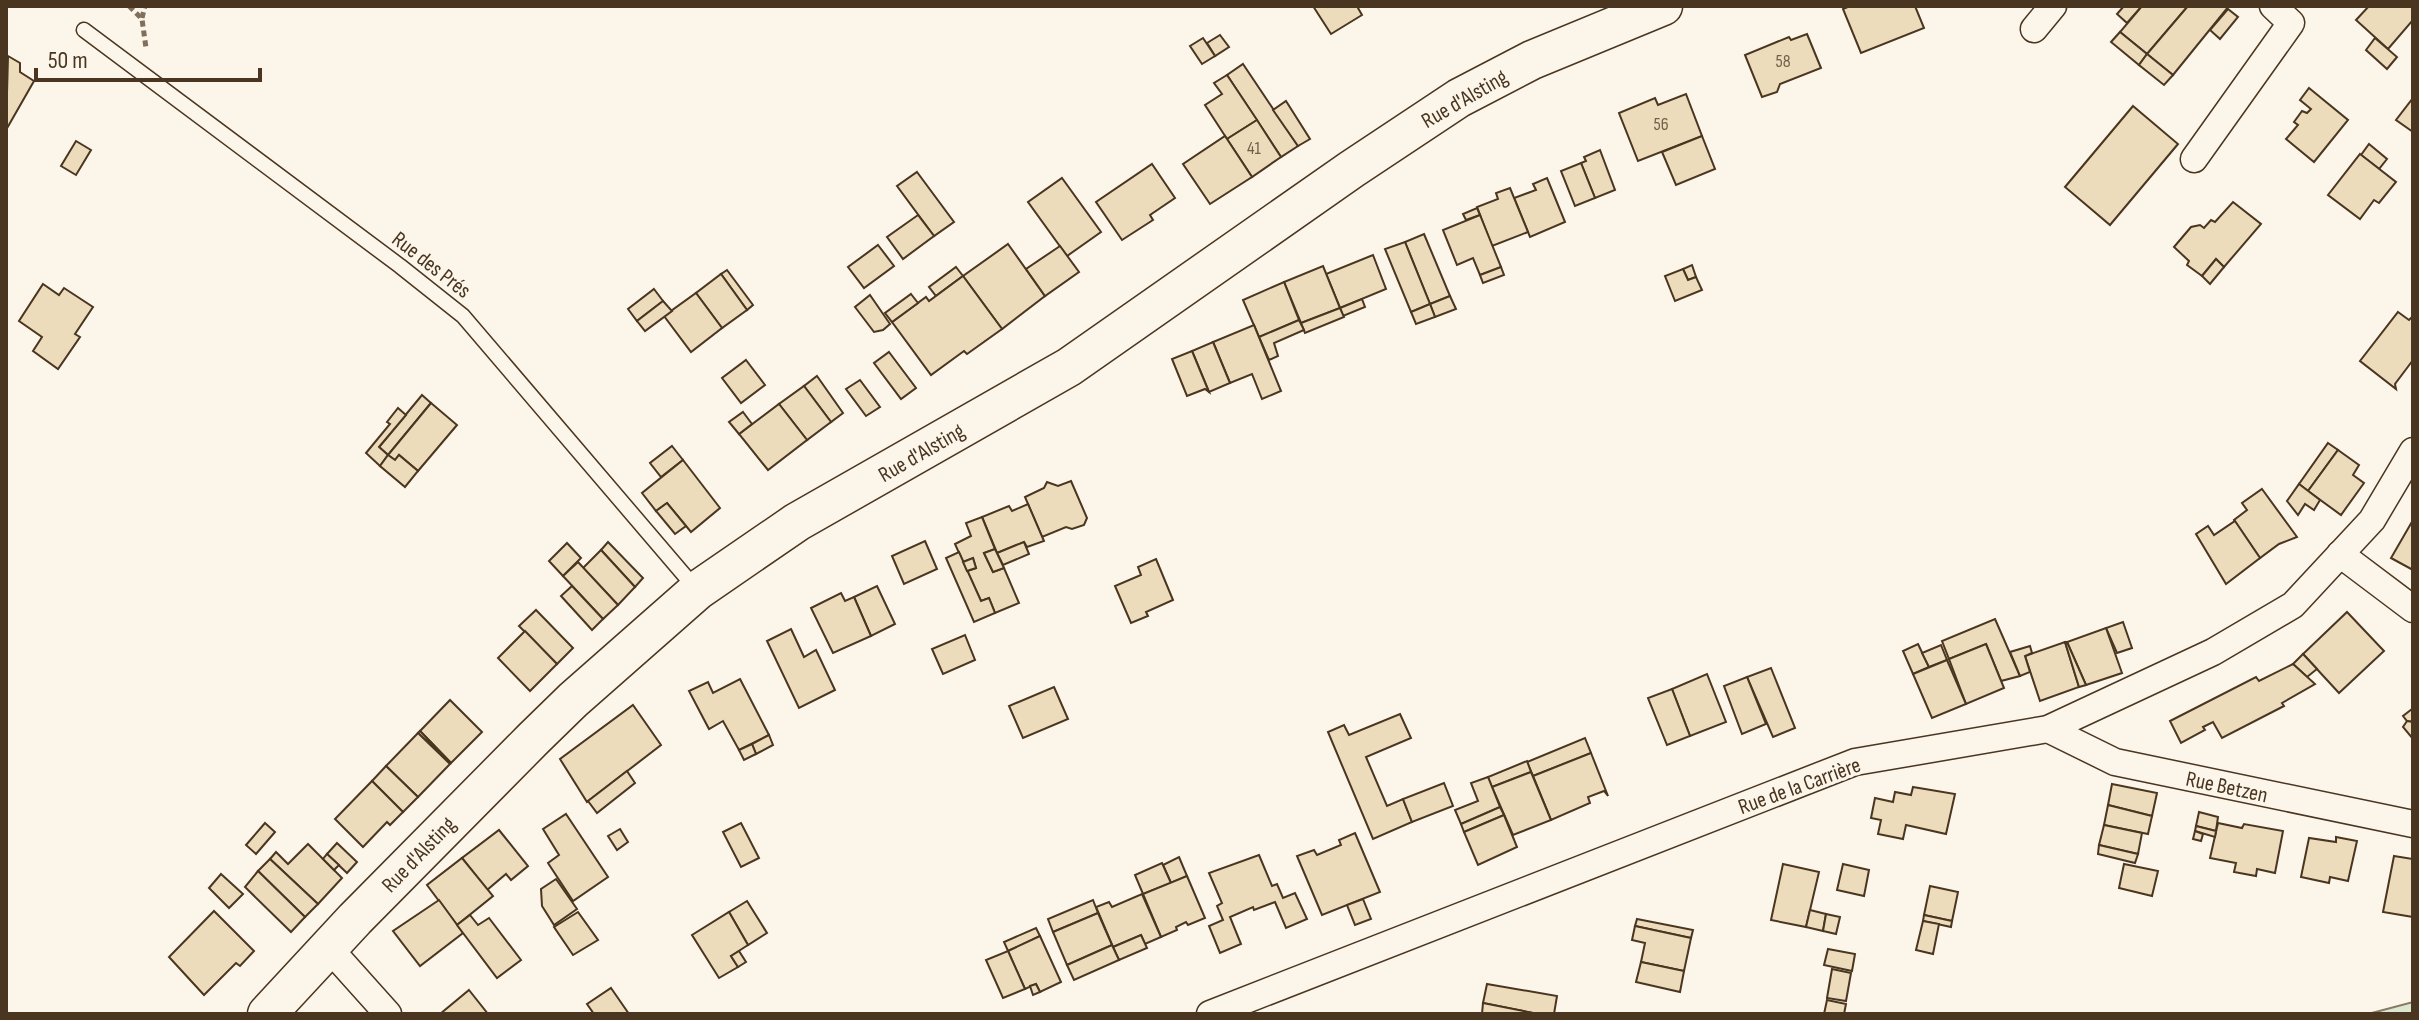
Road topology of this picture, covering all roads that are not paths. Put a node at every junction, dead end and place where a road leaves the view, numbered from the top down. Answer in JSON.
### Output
{"nodes":[{"id":1,"x":1663,"y":6,"type":"edge"},
{"id":2,"x":2053,"y":6,"type":"edge"},
{"id":3,"x":2273,"y":6,"type":"edge"},
{"id":4,"x":2034,"y":29,"type":"dead end"},
{"id":5,"x":84,"y":30,"type":"dead end"},
{"id":6,"x":2194,"y":159,"type":"dead end"},
{"id":7,"x":2413,"y":451,"type":"edge"},
{"id":8,"x":2340,"y":554,"type":"junction"},
{"id":9,"x":698,"y":590,"type":"junction"},
{"id":10,"x":2413,"y":609,"type":"edge"},
{"id":11,"x":2048,"y":729,"type":"junction"},
{"id":12,"x":2413,"y":824,"type":"edge"},
{"id":13,"x":328,"y":947,"type":"junction"},
{"id":14,"x":267,"y":1014,"type":"edge"},
{"id":15,"x":388,"y":1014,"type":"edge"},
{"id":16,"x":1210,"y":1014,"type":"edge"}],
"edges":[{"from":1,"to":9,"type":"main road","name":"Rue d'Alsting"},
{"from":2,"to":4,"type":"street"},
{"from":3,"to":6,"type":"street"},
{"from":5,"to":9,"type":"lane","name":"Rue des Prés"},
{"from":7,"to":8,"type":"street","name":"Rue de la Carrière"},
{"from":8,"to":10,"type":"street"},
{"from":8,"to":11,"type":"street","name":"Rue de la Carrière"},
{"from":9,"to":13,"type":"main road","name":"Rue d'Alsting"},
{"from":11,"to":12,"type":"street","name":"Rue Betzen"},
{"from":11,"to":16,"type":"street","name":"Rue de la Carrière"},
{"from":13,"to":14,"type":"main road","name":"Rue d'Alsting"},
{"from":13,"to":15,"type":"street"}]}
